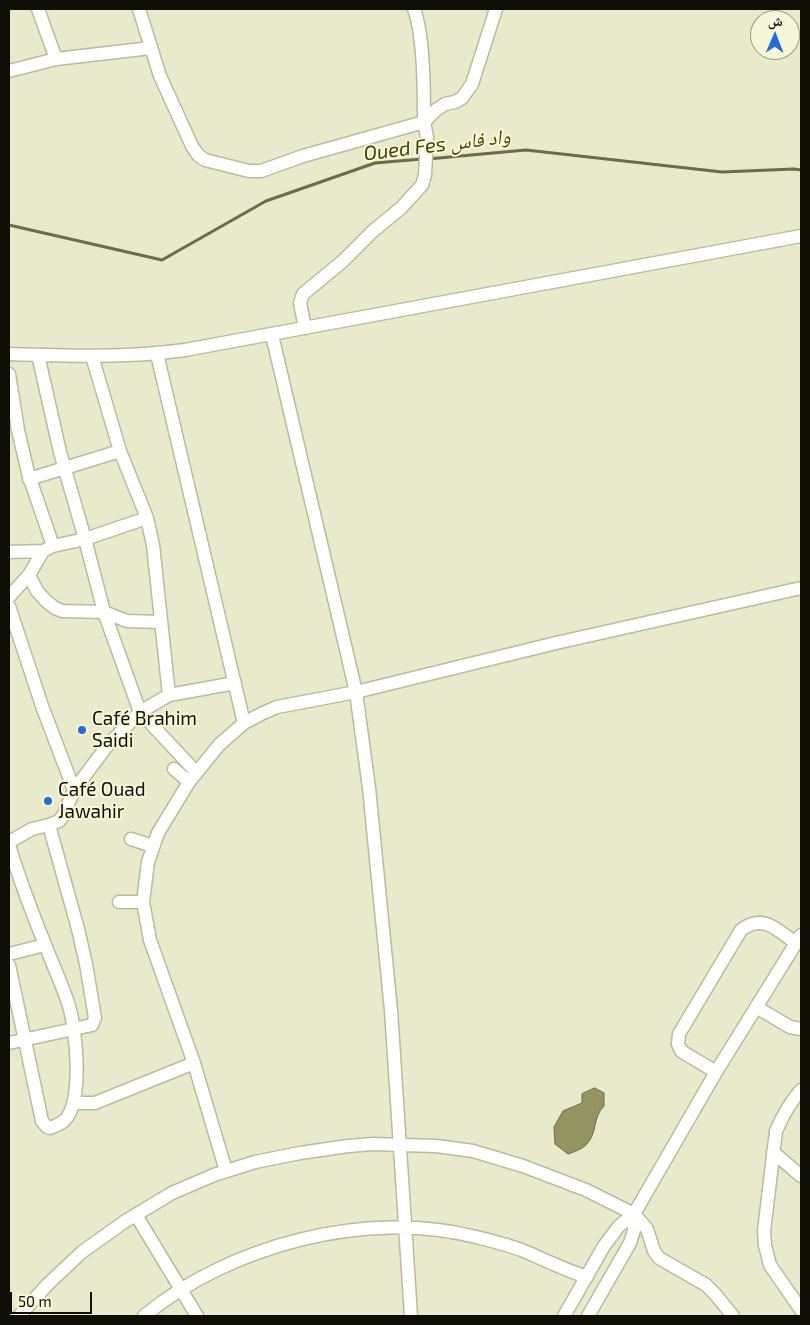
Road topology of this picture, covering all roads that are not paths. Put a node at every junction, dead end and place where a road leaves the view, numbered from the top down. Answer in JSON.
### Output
{"nodes":[{"id":1,"x":38,"y":9,"type":"edge"},
{"id":2,"x":140,"y":9,"type":"edge"},
{"id":3,"x":414,"y":9,"type":"edge"},
{"id":4,"x":496,"y":9,"type":"edge"},
{"id":5,"x":151,"y":48,"type":"junction"},
{"id":6,"x":56,"y":60,"type":"junction"},
{"id":7,"x":9,"y":71,"type":"edge"},
{"id":8,"x":424,"y":122,"type":"junction"},
{"id":9,"x":801,"y":236,"type":"edge"},
{"id":10,"x":305,"y":328,"type":"junction"},
{"id":11,"x":272,"y":335,"type":"junction"},
{"id":12,"x":9,"y":354,"type":"edge"},
{"id":13,"x":156,"y":354,"type":"junction"},
{"id":14,"x":38,"y":355,"type":"junction"},
{"id":15,"x":92,"y":356,"type":"junction"},
{"id":16,"x":9,"y":374,"type":"edge"},
{"id":17,"x":120,"y":451,"type":"junction"},
{"id":18,"x":64,"y":469,"type":"junction"},
{"id":19,"x":29,"y":479,"type":"junction"},
{"id":20,"x":147,"y":518,"type":"junction"},
{"id":21,"x":85,"y":538,"type":"junction"},
{"id":22,"x":48,"y":549,"type":"junction"},
{"id":23,"x":9,"y":552,"type":"edge"},
{"id":24,"x":28,"y":575,"type":"junction"},
{"id":25,"x":801,"y":588,"type":"edge"},
{"id":26,"x":9,"y":597,"type":"edge"},
{"id":27,"x":9,"y":606,"type":"edge"},
{"id":28,"x":104,"y":612,"type":"junction"},
{"id":29,"x":161,"y":622,"type":"junction"},
{"id":30,"x":235,"y":683,"type":"junction"},
{"id":31,"x":356,"y":692,"type":"junction"},
{"id":32,"x":169,"y":695,"type":"junction"},
{"id":33,"x":140,"y":712,"type":"junction"},
{"id":34,"x":244,"y":723,"type":"junction"},
{"id":35,"x":174,"y":769,"type":"dead end"},
{"id":36,"x":192,"y":777,"type":"junction"},
{"id":37,"x":74,"y":790,"type":"junction"},
{"id":38,"x":49,"y":825,"type":"junction"},
{"id":39,"x":131,"y":839,"type":"dead end"},
{"id":40,"x":9,"y":843,"type":"edge"},
{"id":41,"x":153,"y":846,"type":"junction"},
{"id":42,"x":119,"y":902,"type":"dead end"},
{"id":43,"x":143,"y":902,"type":"junction"},
{"id":44,"x":798,"y":939,"type":"edge"},
{"id":45,"x":45,"y":945,"type":"junction"},
{"id":46,"x":9,"y":954,"type":"edge"},
{"id":47,"x":9,"y":965,"type":"edge"},
{"id":48,"x":756,"y":1007,"type":"junction"},
{"id":49,"x":801,"y":1028,"type":"edge"},
{"id":50,"x":74,"y":1030,"type":"junction"},
{"id":51,"x":24,"y":1040,"type":"junction"},
{"id":52,"x":9,"y":1043,"type":"edge"},
{"id":53,"x":194,"y":1063,"type":"junction"},
{"id":54,"x":716,"y":1072,"type":"junction"},
{"id":55,"x":801,"y":1090,"type":"edge"},
{"id":56,"x":73,"y":1102,"type":"junction"},
{"id":57,"x":400,"y":1144,"type":"junction"},
{"id":58,"x":773,"y":1152,"type":"junction"},
{"id":59,"x":226,"y":1171,"type":"junction"},
{"id":60,"x":801,"y":1176,"type":"edge"},
{"id":61,"x":634,"y":1214,"type":"junction"},
{"id":62,"x":136,"y":1215,"type":"junction"},
{"id":63,"x":404,"y":1227,"type":"junction"},
{"id":64,"x":587,"y":1277,"type":"junction"},
{"id":65,"x":181,"y":1290,"type":"junction"},
{"id":66,"x":801,"y":1310,"type":"edge"},
{"id":67,"x":19,"y":1316,"type":"edge"},
{"id":68,"x":144,"y":1316,"type":"edge"},
{"id":69,"x":197,"y":1316,"type":"edge"},
{"id":70,"x":411,"y":1316,"type":"edge"},
{"id":71,"x":564,"y":1316,"type":"edge"},
{"id":72,"x":588,"y":1316,"type":"edge"},
{"id":73,"x":733,"y":1316,"type":"edge"}],
"edges":[{"from":1,"to":6,"type":"street"},
{"from":2,"to":5,"type":"street"},
{"from":3,"to":8,"type":"street"},
{"from":4,"to":8,"type":"street"},
{"from":5,"to":6,"type":"street"},
{"from":5,"to":8,"type":"street"},
{"from":6,"to":7,"type":"street"},
{"from":8,"to":10,"type":"street"},
{"from":9,"to":10,"type":"street"},
{"from":10,"to":11,"type":"street"},
{"from":11,"to":13,"type":"street"},
{"from":11,"to":31,"type":"street"},
{"from":12,"to":14,"type":"street"},
{"from":13,"to":15,"type":"street"},
{"from":13,"to":30,"type":"street"},
{"from":14,"to":15,"type":"street"},
{"from":14,"to":18,"type":"street"},
{"from":15,"to":17,"type":"street"},
{"from":16,"to":19,"type":"street"},
{"from":17,"to":18,"type":"street"},
{"from":17,"to":20,"type":"street"},
{"from":18,"to":19,"type":"street"},
{"from":18,"to":21,"type":"street"},
{"from":19,"to":22,"type":"street"},
{"from":20,"to":21,"type":"street"},
{"from":20,"to":29,"type":"street"},
{"from":21,"to":22,"type":"street"},
{"from":21,"to":28,"type":"street"},
{"from":22,"to":23,"type":"street"},
{"from":22,"to":24,"type":"street"},
{"from":24,"to":26,"type":"street"},
{"from":24,"to":28,"type":"street"},
{"from":25,"to":31,"type":"street"},
{"from":27,"to":37,"type":"street"},
{"from":28,"to":29,"type":"street"},
{"from":28,"to":33,"type":"street"},
{"from":29,"to":32,"type":"street"},
{"from":30,"to":32,"type":"street"},
{"from":30,"to":34,"type":"street"},
{"from":31,"to":34,"type":"street"},
{"from":31,"to":57,"type":"street"},
{"from":32,"to":33,"type":"street"},
{"from":33,"to":36,"type":"street"},
{"from":33,"to":37,"type":"street"},
{"from":34,"to":36,"type":"street"},
{"from":35,"to":36,"type":"street"},
{"from":36,"to":41,"type":"street"},
{"from":37,"to":38,"type":"street"},
{"from":38,"to":40,"type":"street"},
{"from":38,"to":50,"type":"street"},
{"from":39,"to":41,"type":"street"},
{"from":40,"to":45,"type":"street"},
{"from":41,"to":43,"type":"street"},
{"from":42,"to":43,"type":"street"},
{"from":43,"to":53,"type":"street"},
{"from":44,"to":48,"type":"street"},
{"from":44,"to":54,"type":"street"},
{"from":45,"to":46,"type":"street"},
{"from":45,"to":50,"type":"street"},
{"from":47,"to":51,"type":"street"},
{"from":48,"to":49,"type":"street"},
{"from":48,"to":54,"type":"street"},
{"from":50,"to":51,"type":"street"},
{"from":50,"to":56,"type":"street"},
{"from":51,"to":52,"type":"street"},
{"from":51,"to":56,"type":"street"},
{"from":53,"to":56,"type":"street"},
{"from":53,"to":59,"type":"street"},
{"from":54,"to":61,"type":"street"},
{"from":55,"to":58,"type":"street"},
{"from":57,"to":59,"type":"street"},
{"from":57,"to":61,"type":"street"},
{"from":57,"to":63,"type":"street"},
{"from":58,"to":60,"type":"street"},
{"from":58,"to":66,"type":"street"},
{"from":59,"to":62,"type":"street"},
{"from":61,"to":64,"type":"street"},
{"from":61,"to":72,"type":"street"},
{"from":61,"to":73,"type":"street"},
{"from":62,"to":65,"type":"street"},
{"from":62,"to":67,"type":"street"},
{"from":63,"to":64,"type":"street"},
{"from":63,"to":65,"type":"street"},
{"from":63,"to":70,"type":"street"},
{"from":64,"to":71,"type":"street"},
{"from":65,"to":68,"type":"street"},
{"from":65,"to":69,"type":"street"}]}
